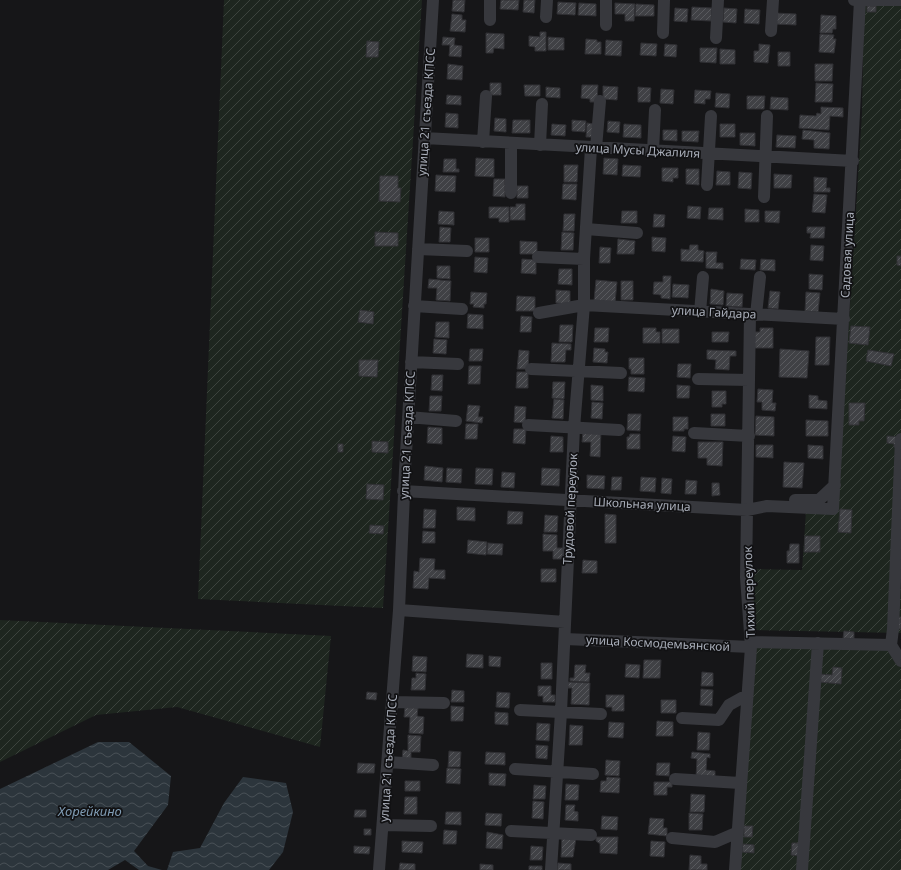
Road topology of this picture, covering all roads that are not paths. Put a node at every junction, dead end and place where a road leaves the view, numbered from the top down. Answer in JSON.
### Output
{"nodes":[{"id":1,"x":433,"y":0,"type":"edge"},
{"id":2,"x":490,"y":0,"type":"edge"},
{"id":3,"x":547,"y":0,"type":"edge"},
{"id":4,"x":606,"y":0,"type":"edge"},
{"id":5,"x":664,"y":0,"type":"edge"},
{"id":6,"x":718,"y":0,"type":"edge"},
{"id":7,"x":773,"y":0,"type":"edge"},
{"id":8,"x":852,"y":0,"type":"edge"},
{"id":9,"x":860,"y":0,"type":"edge"},
{"id":10,"x":901,"y":0,"type":"edge"},
{"id":11,"x":546,"y":17,"type":"dead end"},
{"id":12,"x":490,"y":20,"type":"dead end"},
{"id":13,"x":606,"y":25,"type":"dead end"},
{"id":14,"x":770,"y":31,"type":"dead end"},
{"id":15,"x":663,"y":34,"type":"dead end"},
{"id":16,"x":716,"y":38,"type":"dead end"},
{"id":17,"x":486,"y":96,"type":"dead end"},
{"id":18,"x":600,"y":101,"type":"dead end"},
{"id":19,"x":542,"y":104,"type":"dead end"},
{"id":20,"x":655,"y":110,"type":"dead end"},
{"id":21,"x":711,"y":116,"type":"dead end"},
{"id":22,"x":767,"y":116,"type":"dead end"},
{"id":23,"x":424,"y":138,"type":"junction"},
{"id":24,"x":483,"y":142,"type":"junction"},
{"id":25,"x":511,"y":143,"type":"junction"},
{"id":26,"x":540,"y":145,"type":"junction"},
{"id":27,"x":593,"y":148,"type":"junction"},
{"id":28,"x":653,"y":151,"type":"junction"},
{"id":29,"x":709,"y":154,"type":"junction"},
{"id":30,"x":765,"y":158,"type":"junction"},
{"id":31,"x":853,"y":161,"type":"junction"},
{"id":32,"x":706,"y":186,"type":"dead end"},
{"id":33,"x":511,"y":193,"type":"dead end"},
{"id":34,"x":764,"y":197,"type":"dead end"},
{"id":35,"x":586,"y":229,"type":"junction"},
{"id":36,"x":637,"y":233,"type":"dead end"},
{"id":37,"x":418,"y":249,"type":"junction"},
{"id":38,"x":467,"y":252,"type":"dead end"},
{"id":39,"x":538,"y":257,"type":"dead end"},
{"id":40,"x":584,"y":259,"type":"junction"},
{"id":41,"x":703,"y":277,"type":"dead end"},
{"id":42,"x":760,"y":277,"type":"dead end"},
{"id":43,"x":414,"y":306,"type":"junction"},
{"id":44,"x":584,"y":306,"type":"junction"},
{"id":45,"x":462,"y":309,"type":"dead end"},
{"id":46,"x":700,"y":312,"type":"junction"},
{"id":47,"x":539,"y":313,"type":"dead end"},
{"id":48,"x":753,"y":314,"type":"junction"},
{"id":49,"x":844,"y":319,"type":"junction"},
{"id":50,"x":411,"y":362,"type":"junction"},
{"id":51,"x":458,"y":364,"type":"dead end"},
{"id":52,"x":532,"y":369,"type":"dead end"},
{"id":53,"x":578,"y":371,"type":"junction"},
{"id":54,"x":621,"y":373,"type":"dead end"},
{"id":55,"x":698,"y":379,"type":"dead end"},
{"id":56,"x":749,"y":380,"type":"junction"},
{"id":57,"x":408,"y":417,"type":"junction"},
{"id":58,"x":456,"y":421,"type":"dead end"},
{"id":59,"x":528,"y":425,"type":"dead end"},
{"id":60,"x":574,"y":428,"type":"junction"},
{"id":61,"x":619,"y":430,"type":"dead end"},
{"id":62,"x":694,"y":433,"type":"dead end"},
{"id":63,"x":749,"y":436,"type":"junction"},
{"id":64,"x":901,"y":440,"type":"edge"},
{"id":65,"x":835,"y":485,"type":"junction"},
{"id":66,"x":403,"y":492,"type":"junction"},
{"id":67,"x":570,"y":500,"type":"junction"},
{"id":68,"x":767,"y":506,"type":"junction"},
{"id":69,"x":833,"y":509,"type":"joint"},
{"id":70,"x":747,"y":510,"type":"junction"},
{"id":71,"x":399,"y":610,"type":"junction"},
{"id":72,"x":565,"y":622,"type":"junction"},
{"id":73,"x":565,"y":638,"type":"junction"},
{"id":74,"x":818,"y":643,"type":"junction"},
{"id":75,"x":751,"y":644,"type":"junction"},
{"id":76,"x":898,"y":654,"type":"edge"},
{"id":77,"x":747,"y":695,"type":"junction"},
{"id":78,"x":392,"y":702,"type":"junction"},
{"id":79,"x":444,"y":703,"type":"dead end"},
{"id":80,"x":520,"y":710,"type":"dead end"},
{"id":81,"x":562,"y":712,"type":"junction"},
{"id":82,"x":601,"y":714,"type":"dead end"},
{"id":83,"x":682,"y":718,"type":"dead end"},
{"id":84,"x":388,"y":762,"type":"junction"},
{"id":85,"x":433,"y":765,"type":"dead end"},
{"id":86,"x":515,"y":769,"type":"dead end"},
{"id":87,"x":558,"y":772,"type":"junction"},
{"id":88,"x":593,"y":774,"type":"dead end"},
{"id":89,"x":676,"y":779,"type":"dead end"},
{"id":90,"x":740,"y":783,"type":"junction"},
{"id":91,"x":383,"y":825,"type":"junction"},
{"id":92,"x":431,"y":826,"type":"dead end"},
{"id":93,"x":511,"y":831,"type":"dead end"},
{"id":94,"x":736,"y":833,"type":"junction"},
{"id":95,"x":554,"y":834,"type":"junction"},
{"id":96,"x":591,"y":835,"type":"dead end"},
{"id":97,"x":672,"y":838,"type":"dead end"},
{"id":98,"x":379,"y":870,"type":"edge"},
{"id":99,"x":551,"y":870,"type":"edge"},
{"id":100,"x":735,"y":870,"type":"edge"},
{"id":101,"x":802,"y":870,"type":"edge"}],
"edges":[{"from":1,"to":23,"type":"street","name":"улица 21 съезда КПСС"},
{"from":2,"to":12,"type":"street"},
{"from":3,"to":11,"type":"street"},
{"from":4,"to":13,"type":"street"},
{"from":5,"to":15,"type":"street"},
{"from":6,"to":16,"type":"street"},
{"from":7,"to":14,"type":"street"},
{"from":8,"to":9,"type":"street"},
{"from":9,"to":10,"type":"street"},
{"from":9,"to":31,"type":"street","name":"Садовая улица"},
{"from":17,"to":24,"type":"street"},
{"from":18,"to":27,"type":"street","name":"Трудовой переулок"},
{"from":19,"to":26,"type":"street"},
{"from":20,"to":28,"type":"street"},
{"from":21,"to":29,"type":"street"},
{"from":22,"to":30,"type":"street"},
{"from":23,"to":24,"type":"street","name":"улица Мусы Джалиля"},
{"from":23,"to":37,"type":"street","name":"улица 21 съезда КПСС"},
{"from":24,"to":25,"type":"street","name":"улица Мусы Джалиля"},
{"from":25,"to":26,"type":"street","name":"улица Мусы Джалиля"},
{"from":25,"to":33,"type":"street"},
{"from":26,"to":27,"type":"street","name":"улица Мусы Джалиля"},
{"from":27,"to":28,"type":"street","name":"улица Мусы Джалиля"},
{"from":27,"to":35,"type":"street","name":"Трудовой переулок"},
{"from":28,"to":29,"type":"street","name":"улица Мусы Джалиля"},
{"from":29,"to":30,"type":"street","name":"улица Мусы Джалиля"},
{"from":29,"to":32,"type":"street"},
{"from":30,"to":31,"type":"street","name":"улица Мусы Джалиля"},
{"from":30,"to":34,"type":"street"},
{"from":31,"to":49,"type":"street","name":"Садовая улица"},
{"from":35,"to":36,"type":"street"},
{"from":35,"to":40,"type":"street","name":"Трудовой переулок"},
{"from":37,"to":38,"type":"street"},
{"from":37,"to":43,"type":"street","name":"улица 21 съезда КПСС"},
{"from":39,"to":40,"type":"street"},
{"from":40,"to":44,"type":"street","name":"Трудовой переулок"},
{"from":41,"to":46,"type":"street"},
{"from":42,"to":48,"type":"street","name":"Тихий переулок"},
{"from":43,"to":45,"type":"street"},
{"from":43,"to":50,"type":"street","name":"улица 21 съезда КПСС"},
{"from":44,"to":46,"type":"street","name":"улица Гайдара"},
{"from":44,"to":47,"type":"street","name":"улица Гайдара"},
{"from":44,"to":53,"type":"street","name":"Трудовой переулок"},
{"from":46,"to":48,"type":"street","name":"улица Гайдара"},
{"from":48,"to":49,"type":"street","name":"улица Гайдара"},
{"from":48,"to":56,"type":"street","name":"Тихий переулок"},
{"from":49,"to":65,"type":"street","name":"Садовая улица"},
{"from":50,"to":51,"type":"street"},
{"from":50,"to":57,"type":"street","name":"улица 21 съезда КПСС"},
{"from":52,"to":53,"type":"street"},
{"from":53,"to":54,"type":"street"},
{"from":53,"to":60,"type":"street","name":"Трудовой переулок"},
{"from":55,"to":56,"type":"street"},
{"from":56,"to":63,"type":"street","name":"Тихий переулок"},
{"from":57,"to":58,"type":"street"},
{"from":57,"to":66,"type":"street","name":"улица 21 съезда КПСС"},
{"from":59,"to":60,"type":"street"},
{"from":60,"to":61,"type":"street"},
{"from":60,"to":67,"type":"street","name":"Трудовой переулок"},
{"from":62,"to":63,"type":"street"},
{"from":63,"to":70,"type":"street","name":"Тихий переулок"},
{"from":64,"to":76,"type":"street","name":"улица Космодемьянской"},
{"from":65,"to":68,"type":"street"},
{"from":65,"to":69,"type":"street","name":"Садовая улица"},
{"from":66,"to":67,"type":"street","name":"Школьная улица"},
{"from":66,"to":71,"type":"street","name":"улица 21 съезда КПСС"},
{"from":67,"to":70,"type":"street","name":"Школьная улица"},
{"from":67,"to":72,"type":"street","name":"Трудовой переулок"},
{"from":68,"to":69,"type":"street","name":"Школьная улица"},
{"from":68,"to":70,"type":"street","name":"Школьная улица"},
{"from":70,"to":75,"type":"street","name":"Тихий переулок"},
{"from":71,"to":72,"type":"street"},
{"from":71,"to":78,"type":"street","name":"улица 21 съезда КПСС"},
{"from":72,"to":73,"type":"street","name":"Трудовой переулок"},
{"from":73,"to":75,"type":"street","name":"улица Космодемьянской"},
{"from":73,"to":81,"type":"street","name":"Трудовой переулок"},
{"from":74,"to":75,"type":"street","name":"улица Космодемьянской"},
{"from":74,"to":76,"type":"street","name":"улица Космодемьянской"},
{"from":74,"to":101,"type":"street"},
{"from":75,"to":77,"type":"street","name":"Тихий переулок"},
{"from":77,"to":83,"type":"street"},
{"from":77,"to":90,"type":"street","name":"Тихий переулок"},
{"from":78,"to":79,"type":"street"},
{"from":78,"to":84,"type":"street","name":"улица 21 съезда КПСС"},
{"from":80,"to":81,"type":"street"},
{"from":81,"to":82,"type":"street"},
{"from":81,"to":87,"type":"street","name":"Трудовой переулок"},
{"from":84,"to":85,"type":"street"},
{"from":84,"to":91,"type":"street","name":"улица 21 съезда КПСС"},
{"from":86,"to":87,"type":"street"},
{"from":87,"to":88,"type":"street"},
{"from":87,"to":95,"type":"street","name":"Трудовой переулок"},
{"from":89,"to":90,"type":"street"},
{"from":90,"to":94,"type":"street","name":"Тихий переулок"},
{"from":91,"to":92,"type":"street"},
{"from":91,"to":98,"type":"street","name":"улица 21 съезда КПСС"},
{"from":93,"to":95,"type":"street"},
{"from":94,"to":97,"type":"street"},
{"from":94,"to":100,"type":"street","name":"Тихий переулок"},
{"from":95,"to":96,"type":"street"},
{"from":95,"to":99,"type":"street","name":"Трудовой переулок"}]}
